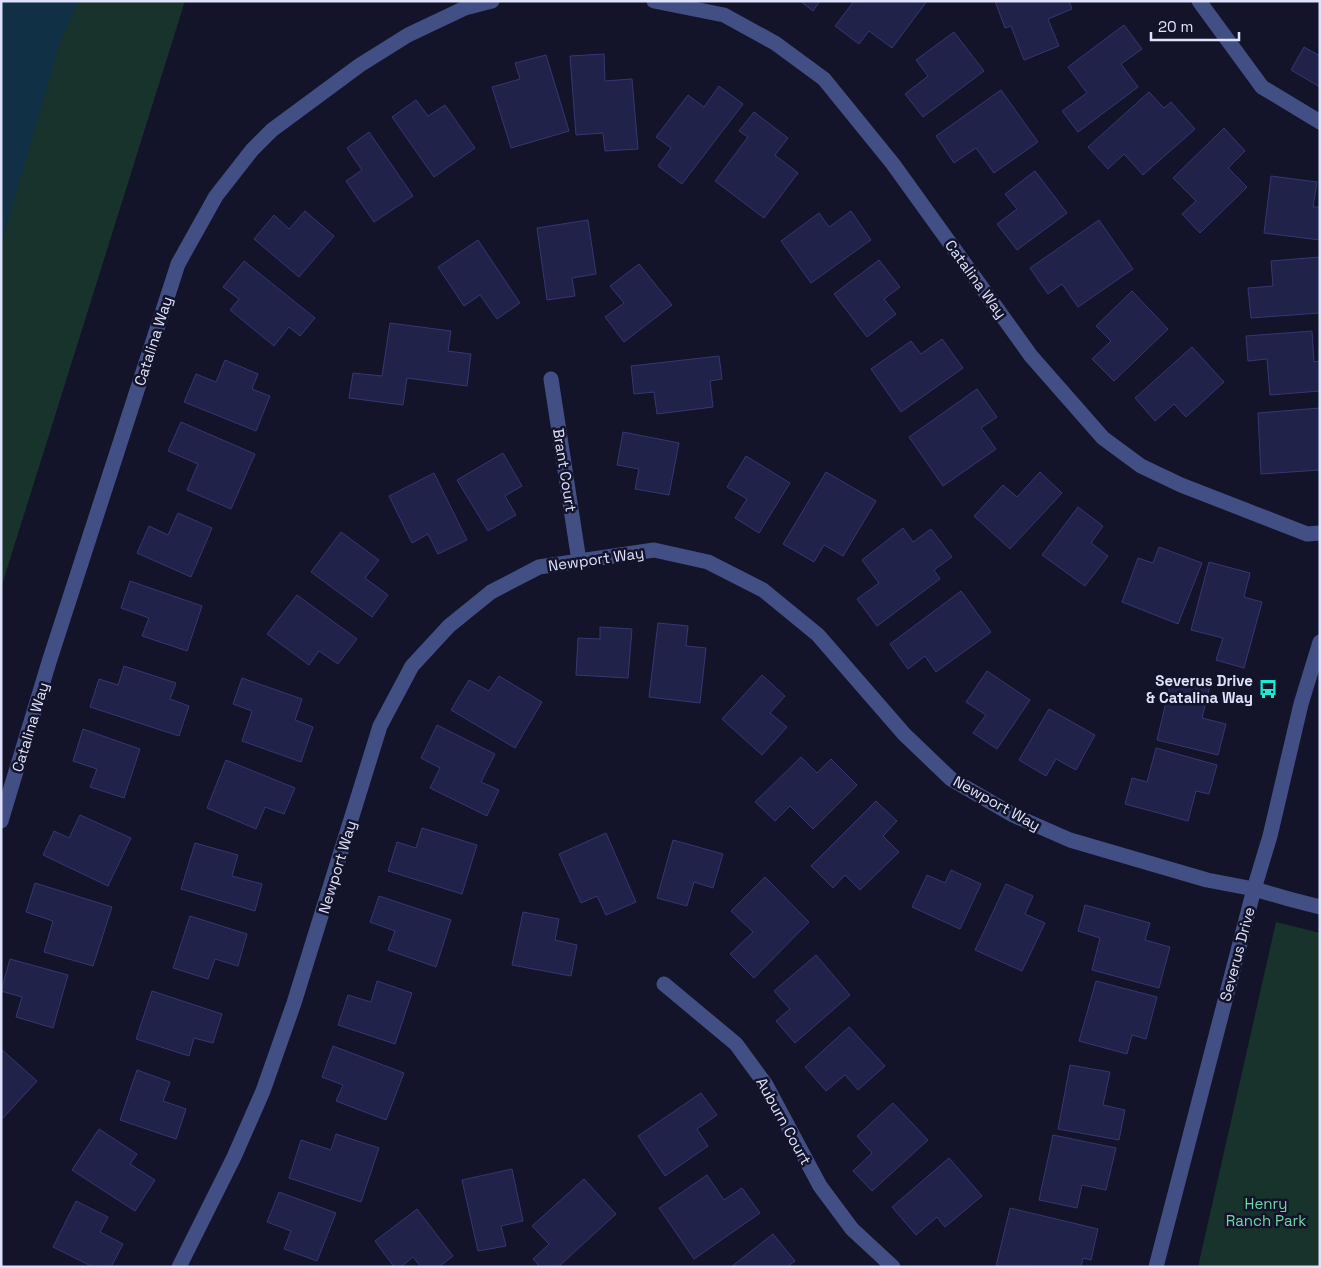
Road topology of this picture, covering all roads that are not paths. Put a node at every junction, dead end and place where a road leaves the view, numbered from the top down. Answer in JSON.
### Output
{"nodes":[{"id":1,"x":492,"y":1,"type":"edge"},
{"id":2,"x":654,"y":1,"type":"edge"},
{"id":3,"x":1199,"y":1,"type":"edge"},
{"id":4,"x":1320,"y":122,"type":"edge"},
{"id":5,"x":551,"y":379,"type":"dead end"},
{"id":6,"x":1320,"y":533,"type":"edge"},
{"id":7,"x":579,"y":561,"type":"junction"},
{"id":8,"x":1320,"y":642,"type":"edge"},
{"id":9,"x":1,"y":821,"type":"edge"},
{"id":10,"x":1254,"y":888,"type":"junction"},
{"id":11,"x":1320,"y":907,"type":"edge"},
{"id":12,"x":664,"y":984,"type":"dead end"},
{"id":13,"x":179,"y":1267,"type":"edge"},
{"id":14,"x":893,"y":1267,"type":"edge"},
{"id":15,"x":1156,"y":1267,"type":"edge"}],
"edges":[{"from":1,"to":9,"type":"street","name":"Catalina Way"},
{"from":2,"to":6,"type":"street","name":"Catalina Way"},
{"from":3,"to":4,"type":"street"},
{"from":5,"to":7,"type":"street","name":"Brant Court"},
{"from":7,"to":10,"type":"street","name":"Newport Way"},
{"from":7,"to":13,"type":"street","name":"Newport Way"},
{"from":8,"to":10,"type":"street","name":"Severus Drive"},
{"from":10,"to":11,"type":"street","name":"Newport Way"},
{"from":10,"to":15,"type":"street","name":"Severus Drive"},
{"from":12,"to":14,"type":"street","name":"Auburn Court"}]}
